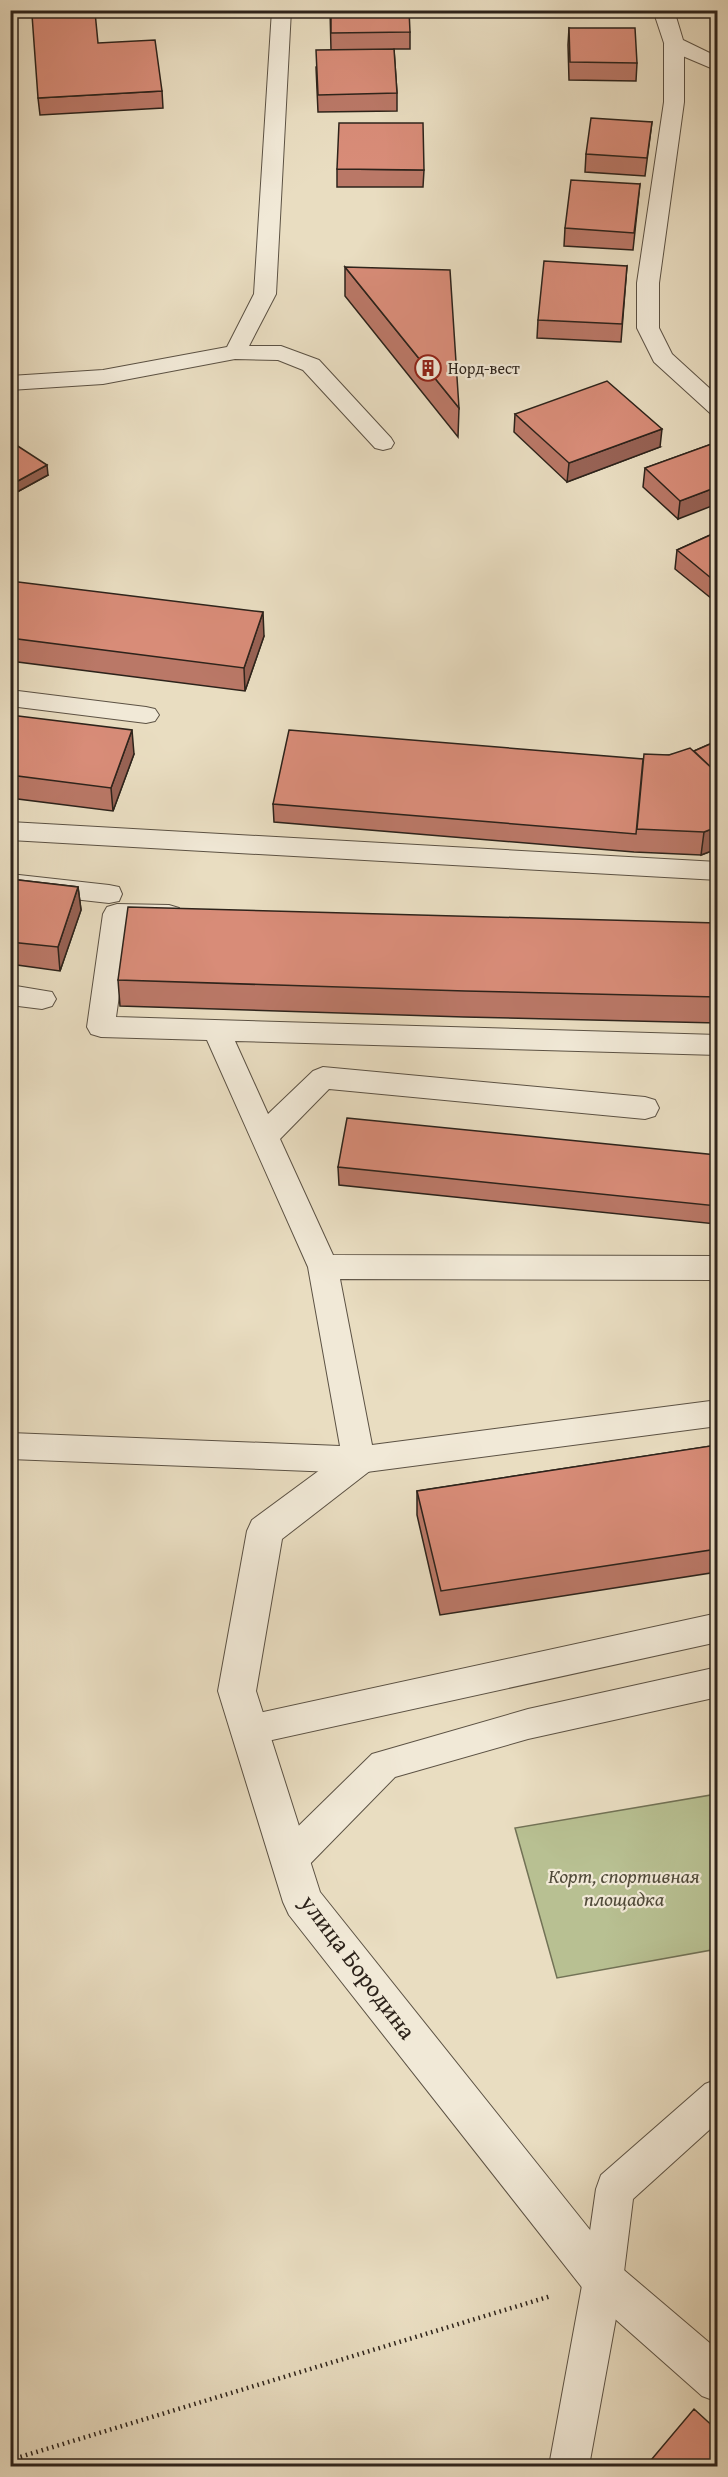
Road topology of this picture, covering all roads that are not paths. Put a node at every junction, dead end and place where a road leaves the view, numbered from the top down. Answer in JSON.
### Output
{"nodes":[{"id":1,"x":282,"y":10,"type":"edge"},
{"id":2,"x":663,"y":10,"type":"edge"},
{"id":3,"x":674,"y":44,"type":"junction"},
{"id":4,"x":717,"y":65,"type":"edge"},
{"id":5,"x":234,"y":352,"type":"junction"},
{"id":6,"x":10,"y":383,"type":"edge"},
{"id":7,"x":717,"y":408,"type":"edge"},
{"id":8,"x":383,"y":443,"type":"dead end"},
{"id":9,"x":10,"y":698,"type":"edge"},
{"id":10,"x":146,"y":715,"type":"dead end"},
{"id":11,"x":10,"y":831,"type":"edge"},
{"id":12,"x":717,"y":871,"type":"edge"},
{"id":13,"x":10,"y":883,"type":"edge"},
{"id":14,"x":109,"y":894,"type":"dead end"},
{"id":15,"x":199,"y":916,"type":"edge"},
{"id":16,"x":10,"y":995,"type":"edge"},
{"id":17,"x":42,"y":999,"type":"dead end"},
{"id":18,"x":216,"y":1030,"type":"junction"},
{"id":19,"x":717,"y":1045,"type":"edge"},
{"id":20,"x":645,"y":1108,"type":"dead end"},
{"id":21,"x":264,"y":1136,"type":"junction"},
{"id":22,"x":323,"y":1267,"type":"junction"},
{"id":23,"x":717,"y":1268,"type":"edge"},
{"id":24,"x":717,"y":1413,"type":"edge"},
{"id":25,"x":10,"y":1446,"type":"edge"},
{"id":26,"x":359,"y":1460,"type":"junction"},
{"id":27,"x":717,"y":1627,"type":"edge"},
{"id":28,"x":717,"y":1682,"type":"edge"},
{"id":29,"x":249,"y":1730,"type":"junction"},
{"id":30,"x":290,"y":1859,"type":"junction"},
{"id":31,"x":717,"y":2097,"type":"edge"},
{"id":32,"x":603,"y":2280,"type":"junction"},
{"id":33,"x":717,"y":2380,"type":"edge"},
{"id":34,"x":569,"y":2466,"type":"edge"}],
"edges":[{"from":1,"to":5,"type":"lane"},
{"from":2,"to":3,"type":"street"},
{"from":3,"to":4,"type":"street"},
{"from":3,"to":7,"type":"lane"},
{"from":5,"to":6,"type":"lane"},
{"from":5,"to":8,"type":"lane"},
{"from":9,"to":10,"type":"lane"},
{"from":11,"to":12,"type":"lane"},
{"from":13,"to":14,"type":"lane"},
{"from":15,"to":18,"type":"lane"},
{"from":16,"to":17,"type":"lane"},
{"from":18,"to":19,"type":"lane"},
{"from":18,"to":21,"type":"lane"},
{"from":20,"to":21,"type":"lane"},
{"from":21,"to":22,"type":"lane"},
{"from":22,"to":23,"type":"lane"},
{"from":22,"to":26,"type":"lane"},
{"from":24,"to":26,"type":"lane"},
{"from":25,"to":26,"type":"lane"},
{"from":26,"to":29,"type":"street","name":"улица Бородина"},
{"from":27,"to":29,"type":"lane"},
{"from":28,"to":30,"type":"lane"},
{"from":29,"to":30,"type":"street","name":"улица Бородина"},
{"from":30,"to":32,"type":"street","name":"улица Бородина"},
{"from":31,"to":32,"type":"lane"},
{"from":32,"to":33,"type":"street","name":"улица Бородина"},
{"from":32,"to":34,"type":"lane"}]}
